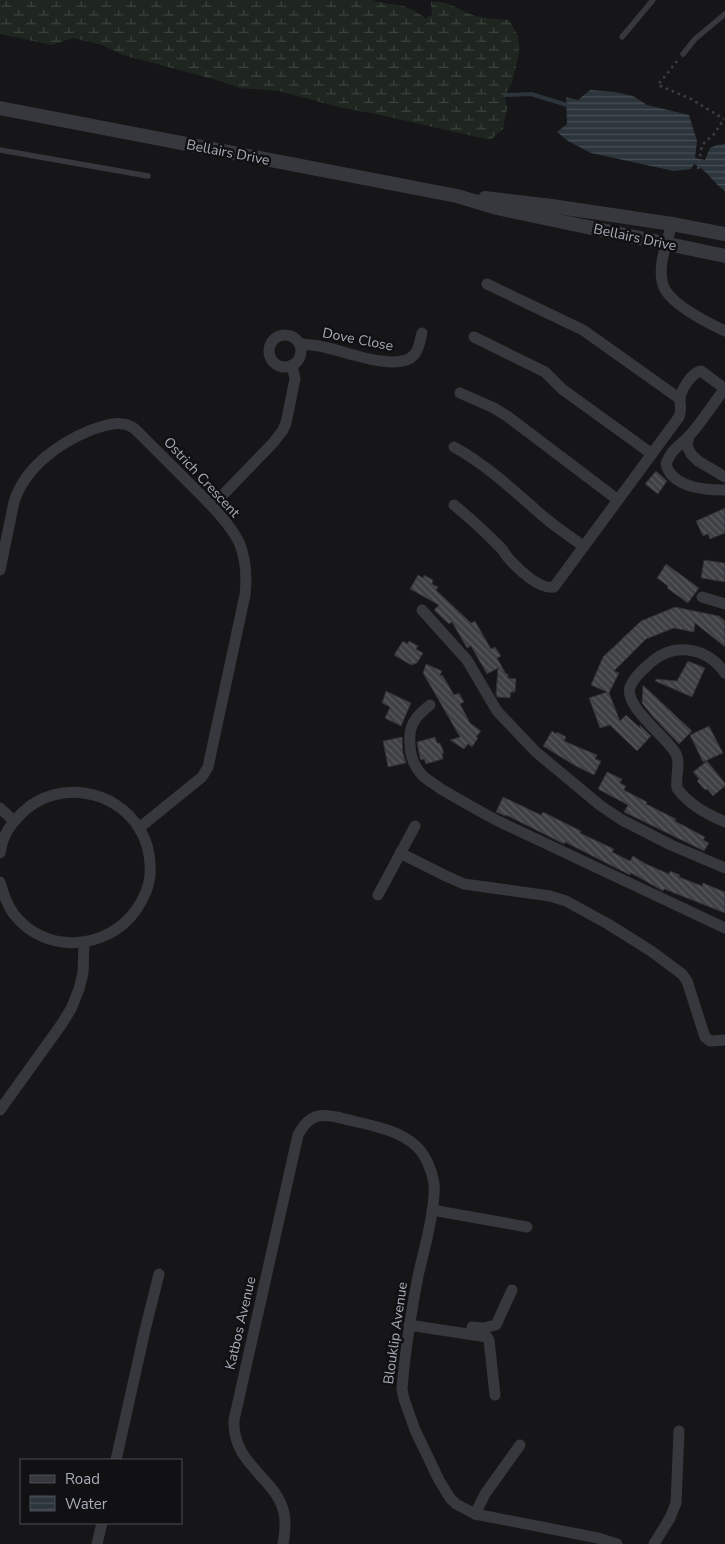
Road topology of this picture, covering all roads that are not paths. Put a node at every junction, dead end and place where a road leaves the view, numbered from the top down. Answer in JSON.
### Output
{"nodes":[{"id":1,"x":653,"y":0,"type":"edge"},
{"id":2,"x":725,"y":14,"type":"edge"},
{"id":3,"x":622,"y":37,"type":"dead end"},
{"id":4,"x":683,"y":54,"type":"road end"},
{"id":5,"x":0,"y":108,"type":"edge"},
{"id":6,"x":0,"y":150,"type":"edge"},
{"id":7,"x":148,"y":176,"type":"dead end"},
{"id":8,"x":457,"y":196,"type":"junction"},
{"id":9,"x":672,"y":224,"type":"junction"},
{"id":10,"x":725,"y":234,"type":"edge"},
{"id":11,"x":666,"y":244,"type":"junction"},
{"id":12,"x":725,"y":256,"type":"edge"},
{"id":13,"x":487,"y":284,"type":"dead end"},
{"id":14,"x":725,"y":331,"type":"edge"},
{"id":15,"x":422,"y":333,"type":"dead end"},
{"id":16,"x":474,"y":338,"type":"dead end"},
{"id":17,"x":301,"y":344,"type":"junction"},
{"id":18,"x":292,"y":365,"type":"junction"},
{"id":19,"x":725,"y":388,"type":"edge"},
{"id":20,"x":460,"y":393,"type":"dead end"},
{"id":21,"x":680,"y":399,"type":"junction"},
{"id":22,"x":689,"y":436,"type":"junction"},
{"id":23,"x":454,"y":447,"type":"dead end"},
{"id":24,"x":652,"y":454,"type":"junction"},
{"id":25,"x":725,"y":478,"type":"edge"},
{"id":26,"x":725,"y":490,"type":"edge"},
{"id":27,"x":618,"y":500,"type":"junction"},
{"id":28,"x":454,"y":505,"type":"dead end"},
{"id":29,"x":212,"y":506,"type":"junction"},
{"id":30,"x":583,"y":546,"type":"junction"},
{"id":31,"x":0,"y":570,"type":"edge"},
{"id":32,"x":702,"y":597,"type":"dead end"},
{"id":33,"x":725,"y":604,"type":"edge"},
{"id":34,"x":422,"y":610,"type":"dead end"},
{"id":35,"x":725,"y":673,"type":"edge"},
{"id":36,"x":430,"y":705,"type":"dead end"},
{"id":37,"x":0,"y":808,"type":"edge"},
{"id":38,"x":14,"y":821,"type":"junction"},
{"id":39,"x":725,"y":822,"type":"edge"},
{"id":40,"x":415,"y":826,"type":"dead end"},
{"id":41,"x":140,"y":828,"type":"junction"},
{"id":42,"x":0,"y":853,"type":"edge"},
{"id":43,"x":400,"y":853,"type":"junction"},
{"id":44,"x":725,"y":867,"type":"edge"},
{"id":45,"x":0,"y":882,"type":"edge"},
{"id":46,"x":378,"y":895,"type":"dead end"},
{"id":47,"x":725,"y":928,"type":"edge"},
{"id":48,"x":84,"y":943,"type":"junction"},
{"id":49,"x":725,"y":1040,"type":"edge"},
{"id":50,"x":0,"y":1110,"type":"edge"},
{"id":51,"x":330,"y":1115,"type":"joint"},
{"id":52,"x":432,"y":1210,"type":"junction"},
{"id":53,"x":527,"y":1227,"type":"dead end"},
{"id":54,"x":159,"y":1274,"type":"dead end"},
{"id":55,"x":512,"y":1290,"type":"dead end"},
{"id":56,"x":409,"y":1321,"type":"junction"},
{"id":57,"x":495,"y":1395,"type":"dead end"},
{"id":58,"x":679,"y":1431,"type":"dead end"},
{"id":59,"x":520,"y":1445,"type":"dead end"},
{"id":60,"x":116,"y":1459,"type":"edge"},
{"id":61,"x":475,"y":1514,"type":"junction"},
{"id":62,"x":102,"y":1524,"type":"edge"},
{"id":63,"x":97,"y":1544,"type":"edge"},
{"id":64,"x":283,"y":1544,"type":"edge"},
{"id":65,"x":617,"y":1544,"type":"edge"},
{"id":66,"x":654,"y":1544,"type":"edge"}],
"edges":[{"from":1,"to":3,"type":"lane"},
{"from":2,"to":4,"type":"lane"},
{"from":5,"to":8,"type":"street","name":"Bellairs Drive"},
{"from":6,"to":7,"type":"lane"},
{"from":8,"to":9,"type":"street","name":"Bellairs Drive"},
{"from":8,"to":11,"type":"street","name":"Bellairs Drive"},
{"from":9,"to":10,"type":"street","name":"Bellairs Drive"},
{"from":9,"to":11,"type":"street"},
{"from":11,"to":12,"type":"street","name":"Bellairs Drive"},
{"from":11,"to":14,"type":"street"},
{"from":13,"to":21,"type":"street"},
{"from":15,"to":17,"type":"street","name":"Dove Close"},
{"from":16,"to":24,"type":"street"},
{"from":17,"to":18,"type":"street"},
{"from":17,"to":18,"type":"street","name":"Dove Close"},
{"from":18,"to":29,"type":"street"},
{"from":19,"to":21,"type":"street"},
{"from":19,"to":22,"type":"street"},
{"from":20,"to":27,"type":"street"},
{"from":21,"to":24,"type":"street"},
{"from":22,"to":25,"type":"street"},
{"from":22,"to":26,"type":"street"},
{"from":23,"to":30,"type":"street"},
{"from":24,"to":27,"type":"street"},
{"from":27,"to":30,"type":"street"},
{"from":28,"to":30,"type":"street"},
{"from":29,"to":31,"type":"street","name":"Ostrich Crescent"},
{"from":29,"to":41,"type":"street","name":"Ostrich Crescent"},
{"from":32,"to":33,"type":"street"},
{"from":34,"to":44,"type":"street"},
{"from":35,"to":39,"type":"street"},
{"from":36,"to":47,"type":"street"},
{"from":37,"to":38,"type":"street"},
{"from":38,"to":41,"type":"street"},
{"from":38,"to":42,"type":"street"},
{"from":40,"to":43,"type":"street"},
{"from":41,"to":48,"type":"street"},
{"from":43,"to":46,"type":"street"},
{"from":43,"to":49,"type":"street"},
{"from":45,"to":48,"type":"street"},
{"from":48,"to":50,"type":"street"},
{"from":51,"to":52,"type":"street","name":"Blouklip Avenue"},
{"from":51,"to":64,"type":"street","name":"Katbos Avenue"},
{"from":52,"to":53,"type":"street"},
{"from":52,"to":56,"type":"street","name":"Blouklip Avenue"},
{"from":54,"to":60,"type":"street"},
{"from":55,"to":56,"type":"street"},
{"from":56,"to":57,"type":"street"},
{"from":56,"to":61,"type":"street","name":"Blouklip Avenue"},
{"from":58,"to":66,"type":"street"},
{"from":59,"to":61,"type":"street"},
{"from":61,"to":65,"type":"street","name":"Blouklip Avenue"},
{"from":62,"to":63,"type":"street"}]}
